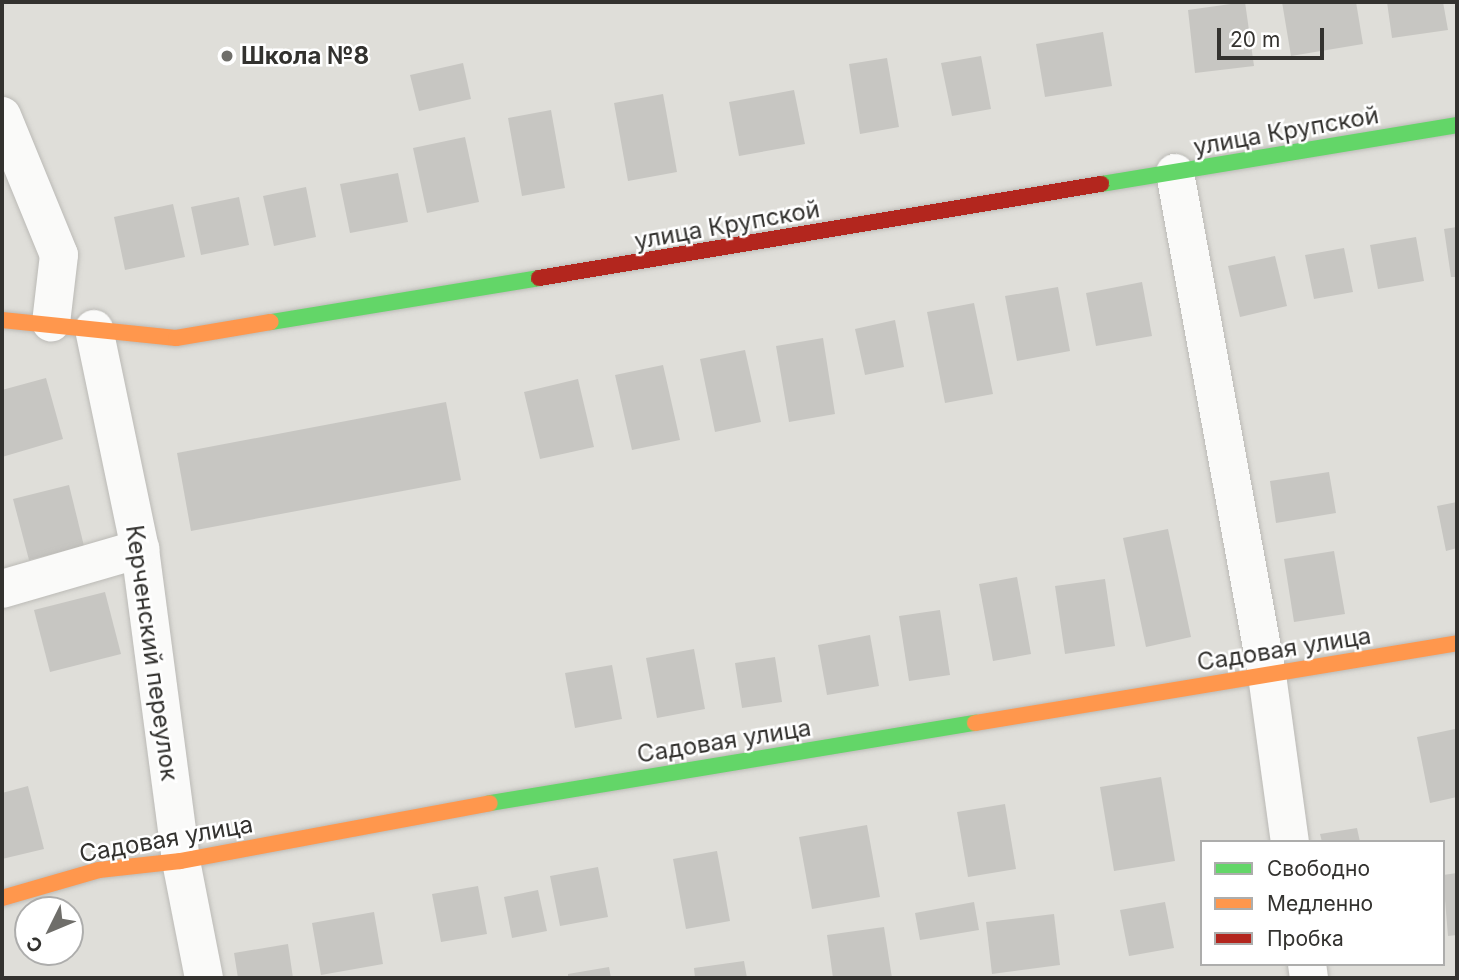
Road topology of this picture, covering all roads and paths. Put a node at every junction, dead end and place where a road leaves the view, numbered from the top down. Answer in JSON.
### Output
{"nodes":[{"id":1,"x":2,"y":116,"type":"edge"},
{"id":2,"x":1457,"y":125,"type":"edge"},
{"id":3,"x":1175,"y":173,"type":"junction"},
{"id":4,"x":2,"y":320,"type":"edge"},
{"id":5,"x":51,"y":324,"type":"junction"},
{"id":6,"x":94,"y":329,"type":"junction"},
{"id":7,"x":140,"y":549,"type":"junction"},
{"id":8,"x":2,"y":589,"type":"edge"},
{"id":9,"x":1457,"y":643,"type":"edge"},
{"id":10,"x":1267,"y":675,"type":"junction"},
{"id":11,"x":1290,"y":840,"type":"edge"},
{"id":12,"x":181,"y":861,"type":"junction"},
{"id":13,"x":2,"y":898,"type":"edge"},
{"id":14,"x":204,"y":978,"type":"edge"}],
"edges":[{"from":1,"to":5,"type":"street"},
{"from":2,"to":3,"type":"main road","name":"улица Крупской"},
{"from":3,"to":6,"type":"main road","name":"улица Крупской"},
{"from":3,"to":10,"type":"street"},
{"from":4,"to":5,"type":"main road","name":"улица Крупской"},
{"from":5,"to":6,"type":"main road","name":"улица Крупской"},
{"from":6,"to":7,"type":"street","name":"Керченский переулок"},
{"from":7,"to":8,"type":"street"},
{"from":7,"to":12,"type":"street","name":"Керченский переулок"},
{"from":9,"to":10,"type":"main road","name":"Садовая улица"},
{"from":10,"to":11,"type":"street"},
{"from":10,"to":12,"type":"main road","name":"Садовая улица"},
{"from":12,"to":13,"type":"main road","name":"Садовая улица"},
{"from":12,"to":14,"type":"street","name":"Керченский переулок"}]}
